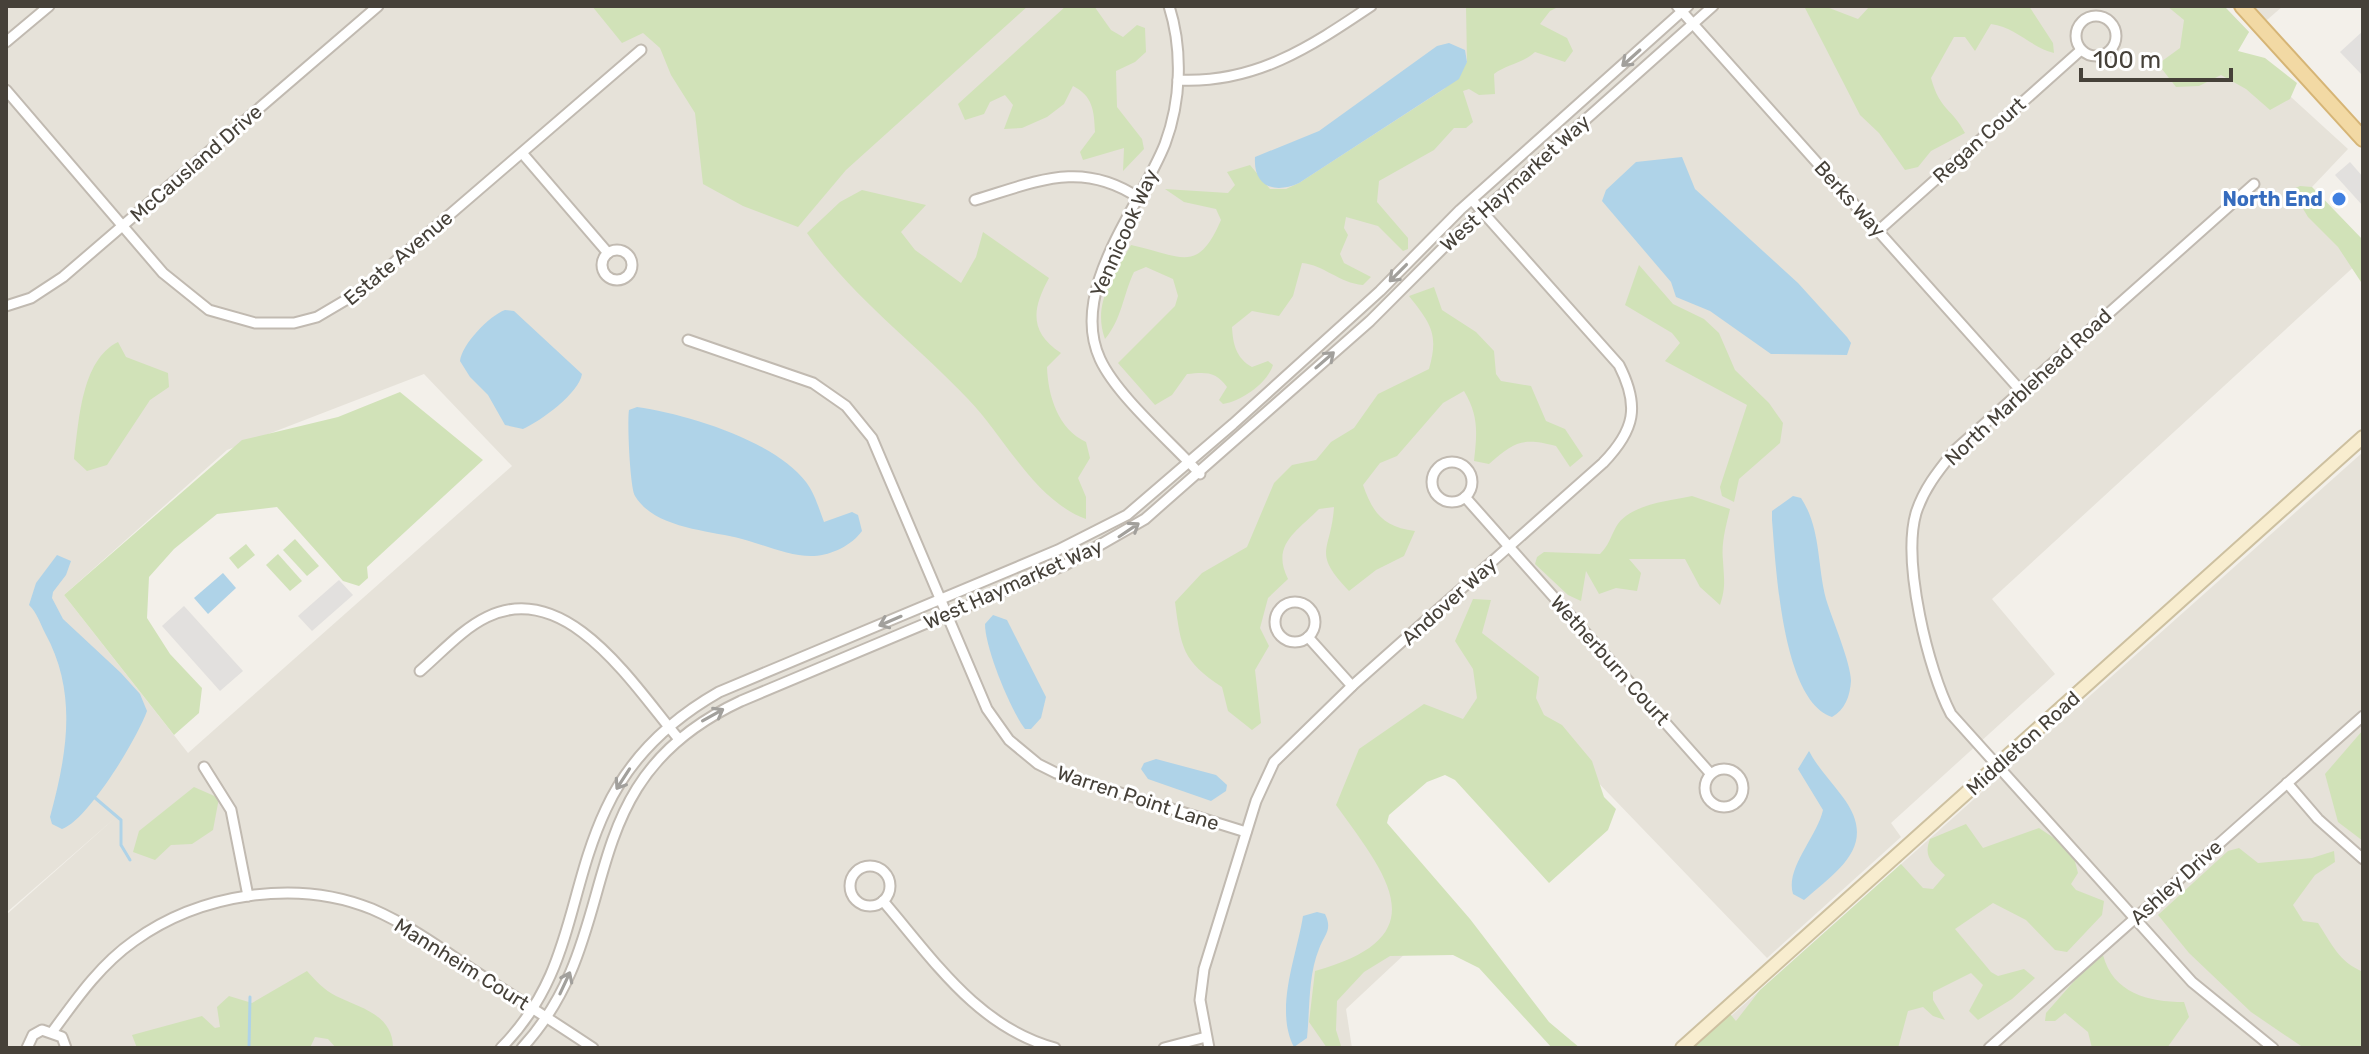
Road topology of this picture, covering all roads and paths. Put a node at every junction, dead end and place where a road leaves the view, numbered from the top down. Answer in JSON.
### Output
{"nodes":[{"id":1,"x":49,"y":6,"type":"edge"},
{"id":2,"x":378,"y":6,"type":"edge"},
{"id":3,"x":1169,"y":6,"type":"edge"},
{"id":4,"x":1371,"y":6,"type":"edge"},
{"id":5,"x":1713,"y":6,"type":"edge"},
{"id":6,"x":2242,"y":6,"type":"edge"},
{"id":7,"x":1683,"y":8,"type":"edge"},
{"id":8,"x":1693,"y":24,"type":"junction"},
{"id":9,"x":6,"y":42,"type":"edge"},
{"id":10,"x":641,"y":50,"type":"dead end"},
{"id":11,"x":2081,"y":50,"type":"junction"},
{"id":12,"x":1178,"y":80,"type":"junction"},
{"id":13,"x":6,"y":90,"type":"edge"},
{"id":14,"x":2363,"y":139,"type":"edge"},
{"id":15,"x":522,"y":153,"type":"junction"},
{"id":16,"x":2254,"y":184,"type":"dead end"},
{"id":17,"x":1139,"y":198,"type":"junction"},
{"id":18,"x":975,"y":200,"type":"dead end"},
{"id":19,"x":1472,"y":200,"type":"junction"},
{"id":20,"x":1482,"y":212,"type":"junction"},
{"id":21,"x":123,"y":225,"type":"junction"},
{"id":22,"x":1878,"y":231,"type":"junction"},
{"id":23,"x":608,"y":253,"type":"dead end"},
{"id":24,"x":6,"y":306,"type":"edge"},
{"id":25,"x":688,"y":340,"type":"dead end"},
{"id":26,"x":2022,"y":392,"type":"junction"},
{"id":27,"x":2363,"y":437,"type":"edge"},
{"id":28,"x":1190,"y":462,"type":"junction"},
{"id":29,"x":1200,"y":474,"type":"junction"},
{"id":30,"x":1465,"y":497,"type":"junction"},
{"id":31,"x":1509,"y":547,"type":"junction"},
{"id":32,"x":941,"y":600,"type":"junction"},
{"id":33,"x":947,"y":614,"type":"junction"},
{"id":34,"x":1308,"y":637,"type":"junction"},
{"id":35,"x":420,"y":671,"type":"dead end"},
{"id":36,"x":1352,"y":686,"type":"junction"},
{"id":37,"x":2363,"y":716,"type":"edge"},
{"id":38,"x":668,"y":726,"type":"junction"},
{"id":39,"x":678,"y":738,"type":"junction"},
{"id":40,"x":204,"y":767,"type":"dead end"},
{"id":41,"x":1996,"y":767,"type":"junction"},
{"id":42,"x":1710,"y":773,"type":"junction"},
{"id":43,"x":2287,"y":783,"type":"junction"},
{"id":44,"x":1246,"y":832,"type":"junction"},
{"id":45,"x":2363,"y":859,"type":"edge"},
{"id":46,"x":248,"y":896,"type":"junction"},
{"id":47,"x":883,"y":901,"type":"junction"},
{"id":48,"x":2135,"y":919,"type":"junction"},
{"id":49,"x":540,"y":1013,"type":"junction"},
{"id":50,"x":53,"y":1031,"type":"junction"},
{"id":51,"x":1206,"y":1037,"type":"junction"},
{"id":52,"x":27,"y":1048,"type":"edge"},
{"id":53,"x":66,"y":1048,"type":"edge"},
{"id":54,"x":501,"y":1048,"type":"edge"},
{"id":55,"x":522,"y":1048,"type":"edge"},
{"id":56,"x":593,"y":1048,"type":"edge"},
{"id":57,"x":1055,"y":1048,"type":"edge"},
{"id":58,"x":1164,"y":1048,"type":"edge"},
{"id":59,"x":1209,"y":1048,"type":"edge"},
{"id":60,"x":1682,"y":1048,"type":"edge"},
{"id":61,"x":1989,"y":1048,"type":"edge"},
{"id":62,"x":2273,"y":1048,"type":"edge"}],
"edges":[{"from":1,"to":9,"type":"street"},
{"from":2,"to":21,"type":"street","name":"McCausland Drive"},
{"from":3,"to":12,"type":"street","name":"Yennicook Way"},
{"from":4,"to":12,"type":"street"},
{"from":5,"to":8,"type":"street","name":"West Haymarket Way"},
{"from":6,"to":14,"type":"main road"},
{"from":7,"to":8,"type":"street","name":"Berks Way"},
{"from":7,"to":19,"type":"street","name":"West Haymarket Way","one_way":true},
{"from":8,"to":20,"type":"street","name":"West Haymarket Way"},
{"from":8,"to":22,"type":"street","name":"Berks Way"},
{"from":10,"to":15,"type":"street","name":"Estate Avenue"},
{"from":11,"to":11,"type":"street","name":"Regan Court"},
{"from":11,"to":22,"type":"street","name":"Regan Court"},
{"from":12,"to":17,"type":"street","name":"Yennicook Way"},
{"from":13,"to":21,"type":"street","name":"Estate Avenue"},
{"from":15,"to":21,"type":"street","name":"Estate Avenue"},
{"from":15,"to":23,"type":"street"},
{"from":16,"to":26,"type":"street","name":"North Marblehead Road"},
{"from":17,"to":18,"type":"street"},
{"from":17,"to":28,"type":"street","name":"Yennicook Way"},
{"from":19,"to":20,"type":"street","name":"Andover Way"},
{"from":19,"to":28,"type":"street","name":"West Haymarket Way","one_way":true},
{"from":29,"to":20,"type":"street","name":"West Haymarket Way","one_way":true},
{"from":20,"to":31,"type":"street","name":"Andover Way"},
{"from":21,"to":24,"type":"street","name":"McCausland Drive"},
{"from":22,"to":26,"type":"street","name":"Berks Way"},
{"from":25,"to":32,"type":"street","name":"Warren Point Lane"},
{"from":26,"to":41,"type":"street","name":"North Marblehead Road"},
{"from":27,"to":41,"type":"street","name":"Middleton Road"},
{"from":28,"to":29,"type":"street","name":"Yennicook Way"},
{"from":28,"to":32,"type":"street","name":"West Haymarket Way"},
{"from":33,"to":29,"type":"street","name":"West Haymarket Way","one_way":true},
{"from":30,"to":30,"type":"street"},
{"from":30,"to":31,"type":"street","name":"Wetherburn Court"},
{"from":31,"to":36,"type":"street","name":"Andover Way"},
{"from":31,"to":42,"type":"street","name":"Wetherburn Court"},
{"from":32,"to":33,"type":"street","name":"Warren Point Lane"},
{"from":32,"to":38,"type":"street","name":"West Haymarket Way","one_way":true},
{"from":39,"to":33,"type":"street","name":"West Haymarket Way","one_way":true},
{"from":33,"to":44,"type":"street","name":"Warren Point Lane"},
{"from":34,"to":34,"type":"street"},
{"from":34,"to":36,"type":"street"},
{"from":35,"to":38,"type":"street"},
{"from":36,"to":44,"type":"street","name":"Andover Way"},
{"from":37,"to":43,"type":"street","name":"Ashley Drive"},
{"from":38,"to":39,"type":"street"},
{"from":38,"to":49,"type":"street","name":"West Haymarket Way","one_way":true},
{"from":49,"to":39,"type":"street","name":"West Haymarket Way","one_way":true},
{"from":40,"to":46,"type":"street"},
{"from":41,"to":48,"type":"street","name":"North Marblehead Road"},
{"from":41,"to":60,"type":"street","name":"Middleton Road"},
{"from":42,"to":42,"type":"street","name":"Wetherburn Court"},
{"from":43,"to":45,"type":"street"},
{"from":43,"to":48,"type":"street","name":"Ashley Drive"},
{"from":44,"to":51,"type":"street","name":"Andover Way"},
{"from":46,"to":49,"type":"street","name":"Mannheim Court"},
{"from":46,"to":50,"type":"street","name":"Mannheim Court"},
{"from":47,"to":47,"type":"street"},
{"from":47,"to":57,"type":"street"},
{"from":48,"to":61,"type":"street","name":"Ashley Drive"},
{"from":48,"to":62,"type":"street","name":"North Marblehead Road"},
{"from":49,"to":54,"type":"street","name":"West Haymarket Way"},
{"from":49,"to":55,"type":"street","name":"West Haymarket Way"},
{"from":49,"to":56,"type":"street","name":"Mannheim Court"},
{"from":50,"to":52,"type":"street","name":"Mannheim Court"},
{"from":50,"to":53,"type":"street"},
{"from":51,"to":58,"type":"street"},
{"from":51,"to":59,"type":"street","name":"Andover Way"}]}
